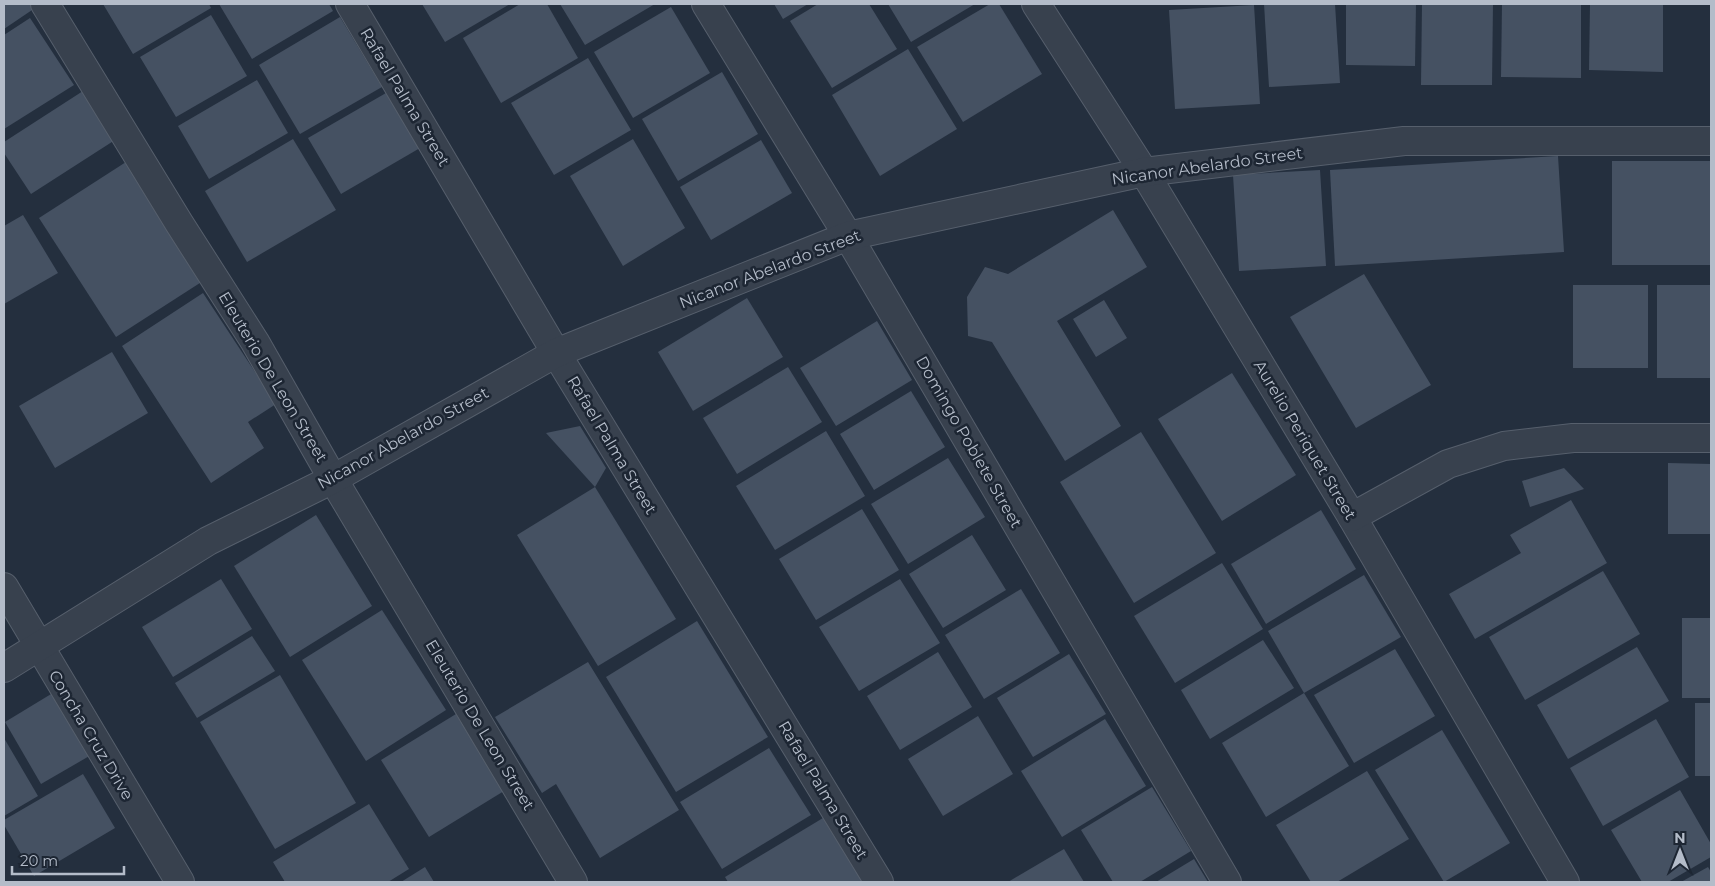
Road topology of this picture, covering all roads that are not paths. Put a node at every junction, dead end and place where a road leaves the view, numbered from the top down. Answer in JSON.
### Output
{"nodes":[{"id":1,"x":45,"y":4,"type":"edge"},
{"id":2,"x":350,"y":4,"type":"edge"},
{"id":3,"x":706,"y":4,"type":"edge"},
{"id":4,"x":1036,"y":4,"type":"edge"},
{"id":5,"x":1711,"y":141,"type":"edge"},
{"id":6,"x":1144,"y":172,"type":"junction"},
{"id":7,"x":848,"y":236,"type":"junction"},
{"id":8,"x":556,"y":353,"type":"junction"},
{"id":9,"x":1711,"y":438,"type":"edge"},
{"id":10,"x":333,"y":479,"type":"junction"},
{"id":11,"x":1352,"y":517,"type":"junction"},
{"id":12,"x":4,"y":587,"type":"edge"},
{"id":13,"x":38,"y":646,"type":"junction"},
{"id":14,"x":4,"y":668,"type":"edge"},
{"id":15,"x":180,"y":882,"type":"edge"},
{"id":16,"x":573,"y":882,"type":"edge"},
{"id":17,"x":880,"y":882,"type":"edge"},
{"id":18,"x":1227,"y":882,"type":"edge"},
{"id":19,"x":1565,"y":882,"type":"edge"}],
"edges":[{"from":1,"to":10,"type":"street","name":"Eleuterio De Leon Street"},
{"from":2,"to":8,"type":"street","name":"Rafael Palma Street"},
{"from":3,"to":7,"type":"street","name":"Domingo Poblete Street"},
{"from":4,"to":6,"type":"street","name":"Aurelio Periquet Street"},
{"from":5,"to":6,"type":"street","name":"Nicanor Abelardo Street"},
{"from":6,"to":7,"type":"street","name":"Nicanor Abelardo Street"},
{"from":6,"to":11,"type":"street","name":"Aurelio Periquet Street"},
{"from":7,"to":8,"type":"street","name":"Nicanor Abelardo Street"},
{"from":7,"to":18,"type":"street","name":"Domingo Poblete Street"},
{"from":8,"to":10,"type":"street","name":"Nicanor Abelardo Street"},
{"from":8,"to":17,"type":"street","name":"Rafael Palma Street"},
{"from":9,"to":11,"type":"street"},
{"from":10,"to":13,"type":"street","name":"Nicanor Abelardo Street"},
{"from":10,"to":16,"type":"street","name":"Eleuterio De Leon Street"},
{"from":11,"to":19,"type":"street","name":"Aurelio Periquet Street"},
{"from":12,"to":13,"type":"street","name":"Concha Cruz Drive"},
{"from":13,"to":14,"type":"street","name":"Nicanor Abelardo Street"},
{"from":13,"to":15,"type":"street","name":"Concha Cruz Drive"}]}
